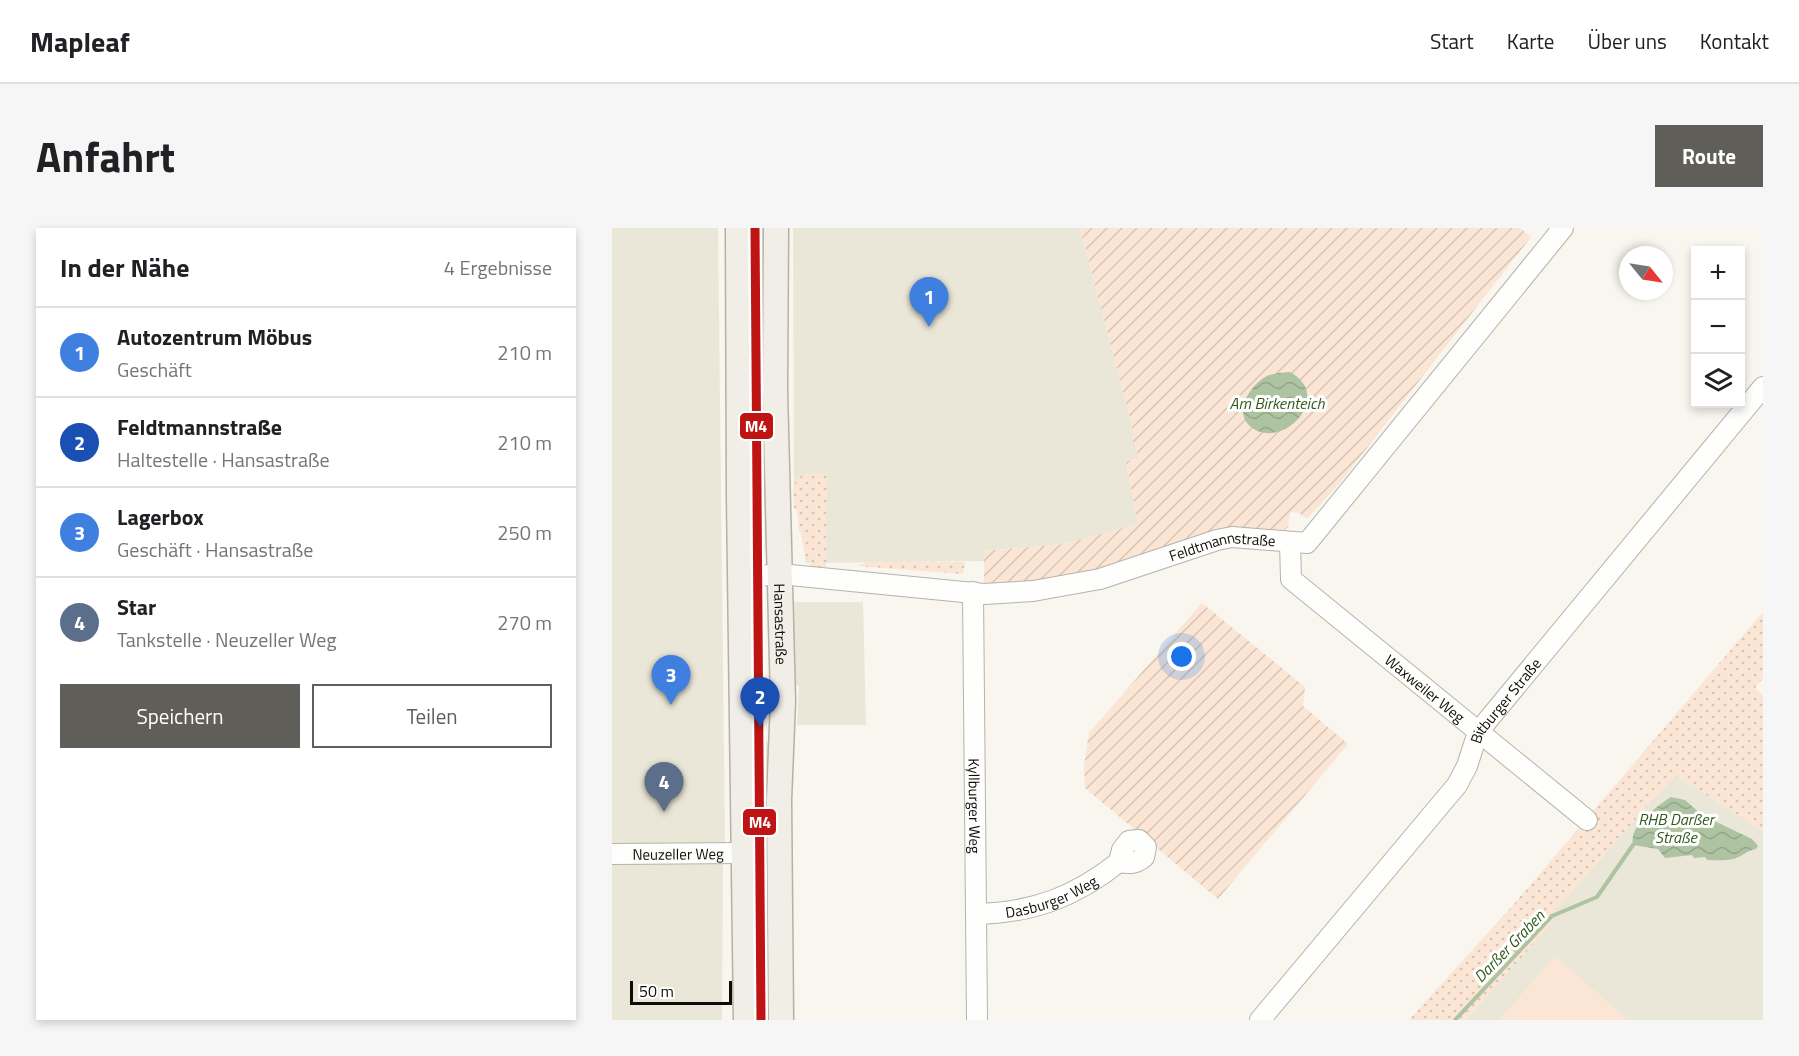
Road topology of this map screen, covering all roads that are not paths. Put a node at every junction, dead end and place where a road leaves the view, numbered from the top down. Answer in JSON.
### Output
{"nodes":[{"id":1,"x":738,"y":228,"type":"edge"},
{"id":2,"x":776,"y":228,"type":"edge"},
{"id":3,"x":1563,"y":228,"type":"edge"},
{"id":4,"x":1763,"y":387,"type":"edge"},
{"id":5,"x":1290,"y":542,"type":"junction"},
{"id":6,"x":780,"y":574,"type":"junction"},
{"id":7,"x":740,"y":578,"type":"junction"},
{"id":8,"x":973,"y":592,"type":"junction"},
{"id":9,"x":1478,"y":732,"type":"junction"},
{"id":10,"x":1587,"y":820,"type":"dead end"},
{"id":11,"x":744,"y":853,"type":"junction"},
{"id":12,"x":612,"y":854,"type":"edge"},
{"id":13,"x":1119,"y":862,"type":"dead end"},
{"id":14,"x":976,"y":914,"type":"junction"},
{"id":15,"x":746,"y":1020,"type":"edge"},
{"id":16,"x":781,"y":1020,"type":"edge"},
{"id":17,"x":977,"y":1020,"type":"edge"},
{"id":18,"x":1260,"y":1020,"type":"edge"}],
"edges":[{"from":1,"to":7,"type":"main road"},
{"from":2,"to":6,"type":"main road","name":"Hansastraße"},
{"from":3,"to":5,"type":"street","name":"Feldtmannstraße"},
{"from":4,"to":9,"type":"street","name":"Bitburger Straße"},
{"from":5,"to":8,"type":"street","name":"Feldtmannstraße"},
{"from":5,"to":9,"type":"street","name":"Waxweiler Weg"},
{"from":6,"to":7,"type":"street","name":"Feldtmannstraße"},
{"from":6,"to":8,"type":"street","name":"Feldtmannstraße"},
{"from":6,"to":16,"type":"main road","name":"Hansastraße"},
{"from":7,"to":11,"type":"main road"},
{"from":8,"to":14,"type":"street","name":"Kyllburger Weg"},
{"from":9,"to":10,"type":"street","name":"Waxweiler Weg"},
{"from":9,"to":18,"type":"street","name":"Bitburger Straße"},
{"from":11,"to":12,"type":"street","name":"Neuzeller Weg"},
{"from":11,"to":15,"type":"main road"},
{"from":13,"to":14,"type":"street","name":"Dasburger Weg"},
{"from":14,"to":17,"type":"street","name":"Kyllburger Weg"}]}
